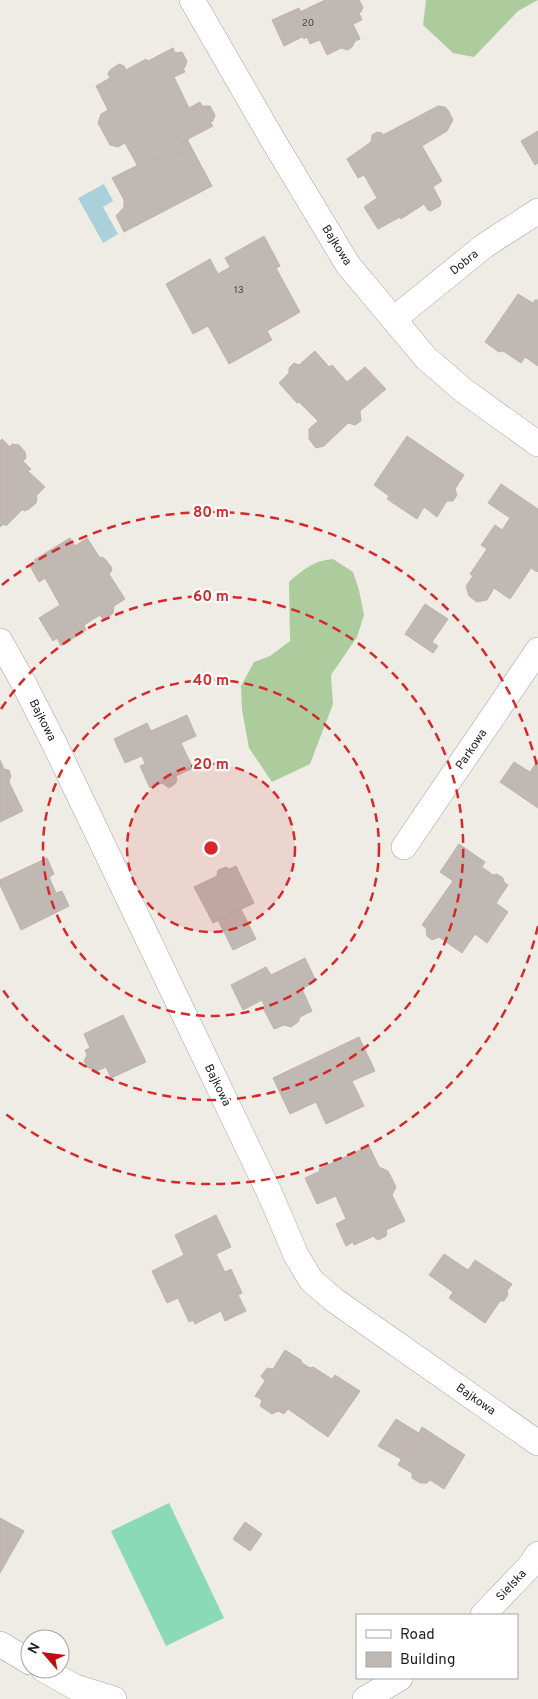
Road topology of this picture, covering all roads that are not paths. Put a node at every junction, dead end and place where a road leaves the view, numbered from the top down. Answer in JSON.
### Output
{"nodes":[{"id":1,"x":192,"y":0,"type":"edge"},
{"id":2,"x":538,"y":211,"type":"edge"},
{"id":3,"x":394,"y":319,"type":"junction"},
{"id":4,"x":538,"y":444,"type":"edge"},
{"id":5,"x":0,"y":641,"type":"edge"},
{"id":6,"x":538,"y":650,"type":"edge"},
{"id":7,"x":404,"y":847,"type":"dead end"},
{"id":8,"x":538,"y":1443,"type":"edge"},
{"id":9,"x":538,"y":1554,"type":"edge"},
{"id":10,"x":484,"y":1614,"type":"edge"},
{"id":11,"x":0,"y":1644,"type":"edge"},
{"id":12,"x":20,"y":1656,"type":"edge"},
{"id":13,"x":61,"y":1679,"type":"edge"},
{"id":14,"x":398,"y":1679,"type":"edge"},
{"id":15,"x":114,"y":1699,"type":"edge"},
{"id":16,"x":365,"y":1699,"type":"edge"}],
"edges":[{"from":1,"to":3,"type":"street","name":"Bajkowa"},
{"from":2,"to":3,"type":"street","name":"Dobra"},
{"from":3,"to":4,"type":"street","name":"Bajkowa"},
{"from":5,"to":8,"type":"street","name":"Bajkowa"},
{"from":6,"to":7,"type":"street","name":"Parkowa"},
{"from":9,"to":10,"type":"street","name":"Sielska"},
{"from":11,"to":12,"type":"street"},
{"from":13,"to":15,"type":"street"},
{"from":14,"to":16,"type":"street"}]}
